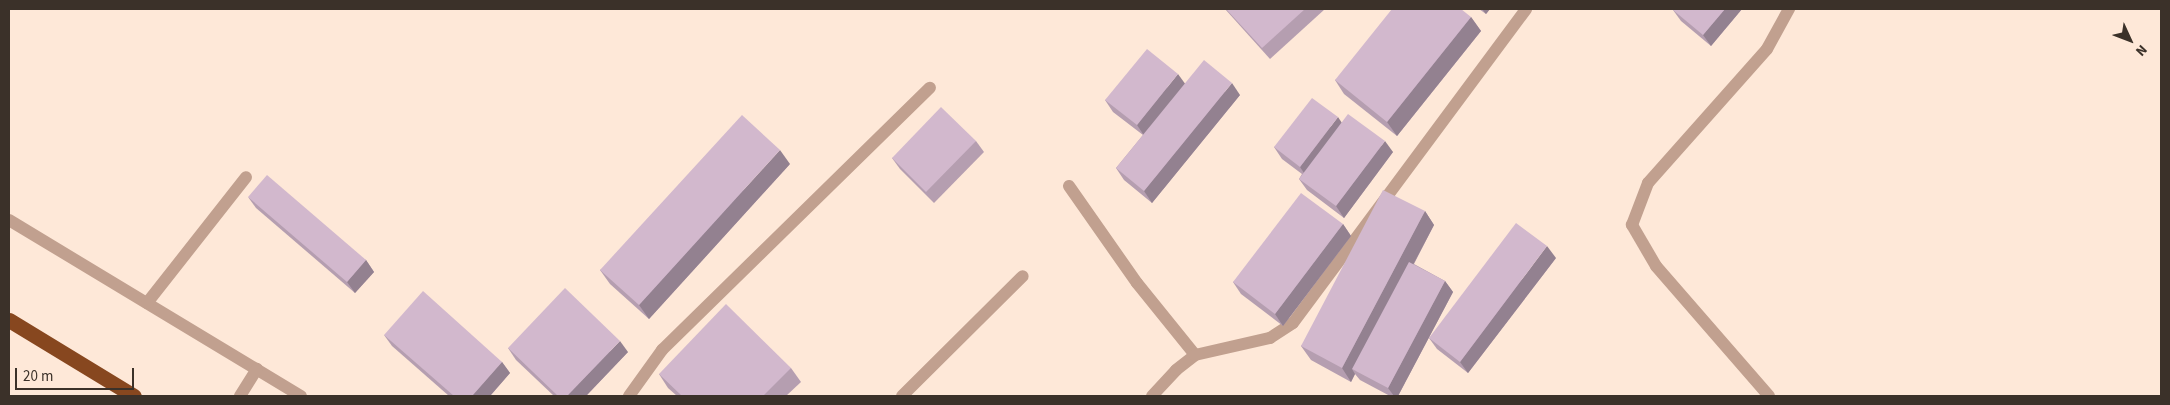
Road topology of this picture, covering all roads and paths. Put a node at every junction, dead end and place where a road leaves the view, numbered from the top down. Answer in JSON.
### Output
{"nodes":[{"id":1,"x":1526,"y":9,"type":"edge"},
{"id":2,"x":1789,"y":9,"type":"edge"},
{"id":3,"x":930,"y":88,"type":"dead end"},
{"id":4,"x":246,"y":177,"type":"dead end"},
{"id":5,"x":1070,"y":186,"type":"dead end"},
{"id":6,"x":9,"y":220,"type":"edge"},
{"id":7,"x":1023,"y":276,"type":"dead end"},
{"id":8,"x":147,"y":303,"type":"junction"},
{"id":9,"x":9,"y":320,"type":"edge"},
{"id":10,"x":1195,"y":355,"type":"junction"},
{"id":11,"x":257,"y":369,"type":"junction"},
{"id":12,"x":134,"y":396,"type":"edge"},
{"id":13,"x":240,"y":396,"type":"edge"},
{"id":14,"x":301,"y":396,"type":"edge"},
{"id":15,"x":629,"y":396,"type":"edge"},
{"id":16,"x":902,"y":396,"type":"edge"},
{"id":17,"x":1152,"y":396,"type":"edge"},
{"id":18,"x":1770,"y":396,"type":"edge"}],
"edges":[{"from":1,"to":10,"type":"street"},
{"from":2,"to":18,"type":"street"},
{"from":3,"to":15,"type":"street"},
{"from":4,"to":8,"type":"street"},
{"from":5,"to":10,"type":"street"},
{"from":6,"to":8,"type":"street"},
{"from":7,"to":16,"type":"street"},
{"from":8,"to":11,"type":"street"},
{"from":9,"to":12,"type":"highway"},
{"from":10,"to":17,"type":"street"},
{"from":11,"to":13,"type":"street"},
{"from":11,"to":14,"type":"street"}]}
